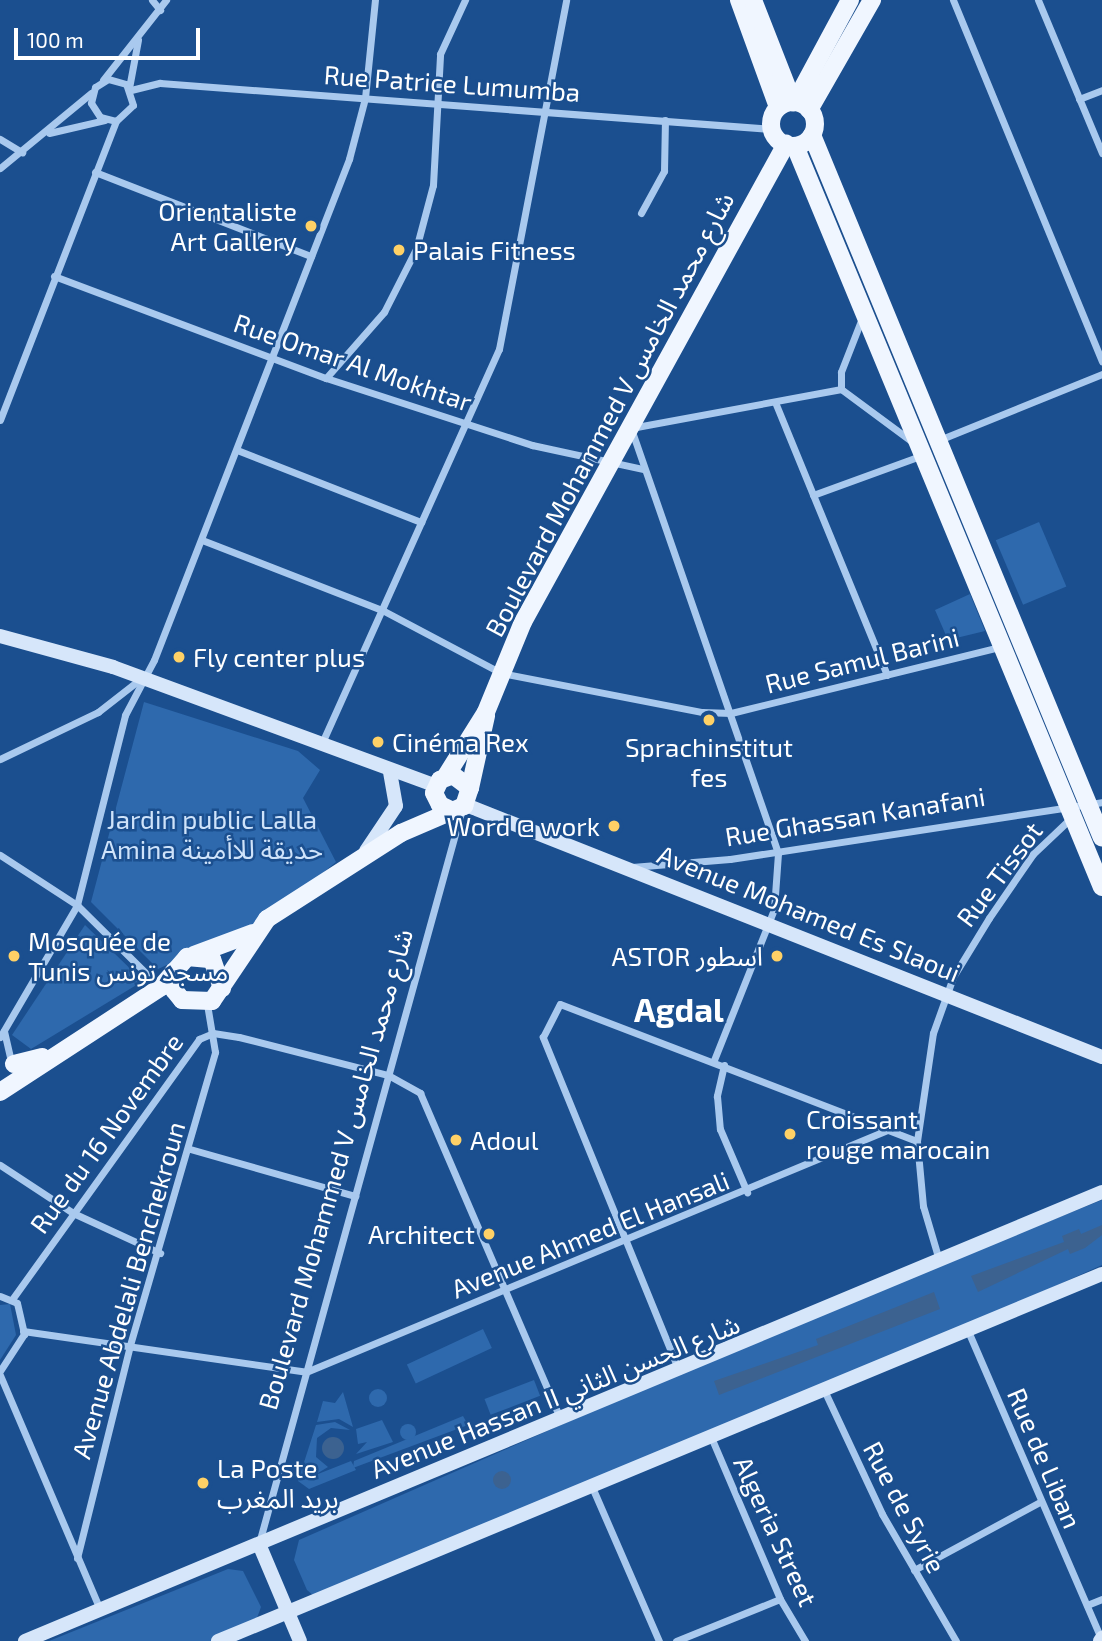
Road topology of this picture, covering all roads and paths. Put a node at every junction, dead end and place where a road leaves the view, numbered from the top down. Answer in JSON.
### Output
{"nodes":[{"id":1,"x":152,"y":0,"type":"edge"},
{"id":2,"x":166,"y":0,"type":"edge"},
{"id":3,"x":375,"y":0,"type":"edge"},
{"id":4,"x":465,"y":0,"type":"edge"},
{"id":5,"x":566,"y":0,"type":"edge"},
{"id":6,"x":738,"y":0,"type":"edge"},
{"id":7,"x":753,"y":0,"type":"edge"},
{"id":8,"x":850,"y":0,"type":"edge"},
{"id":9,"x":872,"y":0,"type":"edge"},
{"id":10,"x":953,"y":0,"type":"edge"},
{"id":11,"x":1038,"y":0,"type":"edge"},
{"id":12,"x":160,"y":10,"type":"junction"},
{"id":13,"x":139,"y":38,"type":"junction"},
{"id":14,"x":103,"y":81,"type":"junction"},
{"id":15,"x":130,"y":89,"type":"junction"},
{"id":16,"x":1102,"y":90,"type":"edge"},
{"id":17,"x":93,"y":92,"type":"junction"},
{"id":18,"x":365,"y":98,"type":"junction"},
{"id":19,"x":1079,"y":99,"type":"junction"},
{"id":20,"x":433,"y":101,"type":"junction"},
{"id":21,"x":794,"y":105,"type":"junction"},
{"id":22,"x":545,"y":111,"type":"junction"},
{"id":23,"x":105,"y":120,"type":"junction"},
{"id":24,"x":665,"y":120,"type":"junction"},
{"id":25,"x":116,"y":121,"type":"junction"},
{"id":26,"x":772,"y":129,"type":"junction"},
{"id":27,"x":48,"y":133,"type":"junction"},
{"id":28,"x":812,"y":135,"type":"junction"},
{"id":29,"x":0,"y":139,"type":"edge"},
{"id":30,"x":791,"y":145,"type":"junction"},
{"id":31,"x":22,"y":152,"type":"junction"},
{"id":32,"x":1102,"y":153,"type":"edge"},
{"id":33,"x":0,"y":168,"type":"edge"},
{"id":34,"x":95,"y":172,"type":"junction"},
{"id":35,"x":641,"y":212,"type":"dead end"},
{"id":36,"x":311,"y":256,"type":"junction"},
{"id":37,"x":54,"y":275,"type":"junction"},
{"id":38,"x":865,"y":310,"type":"junction"},
{"id":39,"x":272,"y":358,"type":"junction"},
{"id":40,"x":1102,"y":362,"type":"edge"},
{"id":41,"x":1102,"y":373,"type":"edge"},
{"id":42,"x":326,"y":378,"type":"junction"},
{"id":43,"x":841,"y":389,"type":"junction"},
{"id":44,"x":775,"y":402,"type":"junction"},
{"id":45,"x":0,"y":420,"type":"edge"},
{"id":46,"x":467,"y":424,"type":"junction"},
{"id":47,"x":631,"y":428,"type":"junction"},
{"id":48,"x":938,"y":440,"type":"junction"},
{"id":49,"x":237,"y":450,"type":"junction"},
{"id":50,"x":922,"y":451,"type":"junction"},
{"id":51,"x":612,"y":463,"type":"junction"},
{"id":52,"x":643,"y":469,"type":"junction"},
{"id":53,"x":813,"y":495,"type":"junction"},
{"id":54,"x":421,"y":522,"type":"junction"},
{"id":55,"x":202,"y":540,"type":"junction"},
{"id":56,"x":384,"y":611,"type":"junction"},
{"id":57,"x":0,"y":636,"type":"edge"},
{"id":58,"x":1003,"y":646,"type":"junction"},
{"id":59,"x":501,"y":673,"type":"junction"},
{"id":60,"x":887,"y":675,"type":"junction"},
{"id":61,"x":142,"y":678,"type":"junction"},
{"id":62,"x":486,"y":712,"type":"junction"},
{"id":63,"x":731,"y":713,"type":"junction"},
{"id":64,"x":321,"y":746,"type":"junction"},
{"id":65,"x":0,"y":759,"type":"edge"},
{"id":66,"x":390,"y":773,"type":"junction"},
{"id":67,"x":439,"y":785,"type":"junction"},
{"id":68,"x":464,"y":801,"type":"junction"},
{"id":69,"x":1095,"y":804,"type":"edge"},
{"id":70,"x":1070,"y":811,"type":"junction"},
{"id":71,"x":413,"y":826,"type":"junction"},
{"id":72,"x":1102,"y":838,"type":"edge"},
{"id":73,"x":778,"y":853,"type":"junction"},
{"id":74,"x":3,"y":858,"type":"edge"},
{"id":75,"x":356,"y":862,"type":"junction"},
{"id":76,"x":628,"y":867,"type":"junction"},
{"id":77,"x":0,"y":871,"type":"edge"},
{"id":78,"x":1102,"y":887,"type":"edge"},
{"id":79,"x":77,"y":905,"type":"junction"},
{"id":80,"x":768,"y":923,"type":"junction"},
{"id":81,"x":253,"y":933,"type":"junction"},
{"id":82,"x":193,"y":955,"type":"junction"},
{"id":83,"x":222,"y":988,"type":"junction"},
{"id":84,"x":167,"y":989,"type":"junction"},
{"id":85,"x":945,"y":995,"type":"junction"},
{"id":86,"x":207,"y":1004,"type":"junction"},
{"id":87,"x":1,"y":1032,"type":"edge"},
{"id":88,"x":213,"y":1033,"type":"junction"},
{"id":89,"x":52,"y":1054,"type":"junction"},
{"id":90,"x":1102,"y":1056,"type":"edge"},
{"id":91,"x":714,"y":1060,"type":"junction"},
{"id":92,"x":8,"y":1062,"type":"edge"},
{"id":93,"x":724,"y":1065,"type":"junction"},
{"id":94,"x":388,"y":1075,"type":"junction"},
{"id":95,"x":6,"y":1088,"type":"edge"},
{"id":96,"x":887,"y":1130,"type":"junction"},
{"id":97,"x":917,"y":1141,"type":"junction"},
{"id":98,"x":190,"y":1149,"type":"junction"},
{"id":99,"x":0,"y":1166,"type":"edge"},
{"id":100,"x":747,"y":1192,"type":"junction"},
{"id":101,"x":1102,"y":1192,"type":"edge"},
{"id":102,"x":355,"y":1196,"type":"junction"},
{"id":103,"x":73,"y":1213,"type":"junction"},
{"id":104,"x":626,"y":1243,"type":"junction"},
{"id":105,"x":160,"y":1253,"type":"junction"},
{"id":106,"x":939,"y":1262,"type":"junction"},
{"id":107,"x":1102,"y":1274,"type":"edge"},
{"id":108,"x":509,"y":1290,"type":"junction"},
{"id":109,"x":0,"y":1296,"type":"edge"},
{"id":110,"x":13,"y":1298,"type":"junction"},
{"id":111,"x":23,"y":1331,"type":"junction"},
{"id":112,"x":968,"y":1331,"type":"junction"},
{"id":113,"x":130,"y":1345,"type":"junction"},
{"id":114,"x":679,"y":1371,"type":"junction"},
{"id":115,"x":306,"y":1372,"type":"junction"},
{"id":116,"x":0,"y":1373,"type":"edge"},
{"id":117,"x":824,"y":1390,"type":"junction"},
{"id":118,"x":561,"y":1420,"type":"junction"},
{"id":119,"x":711,"y":1437,"type":"junction"},
{"id":120,"x":592,"y":1487,"type":"junction"},
{"id":121,"x":1040,"y":1502,"type":"junction"},
{"id":122,"x":259,"y":1544,"type":"junction"},
{"id":123,"x":77,"y":1558,"type":"junction"},
{"id":124,"x":914,"y":1570,"type":"junction"},
{"id":125,"x":780,"y":1599,"type":"junction"},
{"id":126,"x":1102,"y":1599,"type":"edge"},
{"id":127,"x":1087,"y":1605,"type":"junction"},
{"id":128,"x":100,"y":1609,"type":"junction"},
{"id":129,"x":287,"y":1612,"type":"junction"},
{"id":130,"x":1101,"y":1640,"type":"edge"},
{"id":131,"x":25,"y":1641,"type":"edge"},
{"id":132,"x":218,"y":1641,"type":"edge"},
{"id":133,"x":300,"y":1641,"type":"edge"},
{"id":134,"x":659,"y":1641,"type":"edge"},
{"id":135,"x":676,"y":1641,"type":"edge"},
{"id":136,"x":805,"y":1641,"type":"edge"},
{"id":137,"x":957,"y":1641,"type":"edge"}],
"edges":[{"from":1,"to":12,"type":"street"},
{"from":2,"to":12,"type":"street"},
{"from":3,"to":18,"type":"street"},
{"from":4,"to":20,"type":"street"},
{"from":5,"to":22,"type":"street"},
{"from":6,"to":21,"type":"main road"},
{"from":7,"to":21,"type":"main road"},
{"from":8,"to":21,"type":"main road"},
{"from":9,"to":21,"type":"main road"},
{"from":10,"to":40,"type":"street"},
{"from":11,"to":19,"type":"street"},
{"from":12,"to":13,"type":"street"},
{"from":13,"to":14,"type":"street"},
{"from":13,"to":15,"type":"street"},
{"from":14,"to":15,"type":"street"},
{"from":14,"to":17,"type":"street"},
{"from":15,"to":18,"type":"street","name":"Rue Patrice Lumumba"},
{"from":15,"to":25,"type":"street"},
{"from":16,"to":19,"type":"street"},
{"from":17,"to":23,"type":"street"},
{"from":17,"to":27,"type":"street"},
{"from":18,"to":20,"type":"street","name":"Rue Patrice Lumumba"},
{"from":18,"to":36,"type":"street"},
{"from":19,"to":32,"type":"street"},
{"from":20,"to":22,"type":"street","name":"Rue Patrice Lumumba"},
{"from":20,"to":42,"type":"street"},
{"from":21,"to":26,"type":"main road"},
{"from":21,"to":28,"type":"main road"},
{"from":22,"to":24,"type":"street","name":"Rue Patrice Lumumba"},
{"from":22,"to":46,"type":"street"},
{"from":23,"to":25,"type":"street"},
{"from":23,"to":27,"type":"street"},
{"from":24,"to":26,"type":"street","name":"Rue Patrice Lumumba"},
{"from":24,"to":35,"type":"street"},
{"from":25,"to":34,"type":"street"},
{"from":26,"to":30,"type":"main road"},
{"from":27,"to":31,"type":"street"},
{"from":28,"to":30,"type":"main road"},
{"from":28,"to":48,"type":"main road"},
{"from":29,"to":31,"type":"street"},
{"from":30,"to":38,"type":"main road"},
{"from":30,"to":47,"type":"main road","name":"Boulevard Mohammed V شارع محمد الخامس"},
{"from":31,"to":33,"type":"street"},
{"from":34,"to":36,"type":"street"},
{"from":34,"to":37,"type":"street"},
{"from":36,"to":39,"type":"street"},
{"from":37,"to":39,"type":"street","name":"Rue Omar Al Mokhtar"},
{"from":37,"to":45,"type":"street"},
{"from":38,"to":43,"type":"street"},
{"from":38,"to":50,"type":"main road"},
{"from":39,"to":42,"type":"street","name":"Rue Omar Al Mokhtar"},
{"from":39,"to":49,"type":"street"},
{"from":41,"to":48,"type":"street"},
{"from":42,"to":46,"type":"street","name":"Rue Omar Al Mokhtar"},
{"from":43,"to":44,"type":"street"},
{"from":43,"to":50,"type":"street"},
{"from":44,"to":47,"type":"street"},
{"from":44,"to":53,"type":"street"},
{"from":46,"to":51,"type":"street","name":"Rue Omar Al Mokhtar"},
{"from":46,"to":54,"type":"street"},
{"from":47,"to":51,"type":"main road","name":"Boulevard Mohammed V شارع محمد الخامس"},
{"from":47,"to":52,"type":"street"},
{"from":48,"to":69,"type":"main road"},
{"from":49,"to":54,"type":"street"},
{"from":49,"to":55,"type":"street"},
{"from":50,"to":53,"type":"street"},
{"from":50,"to":58,"type":"main road"},
{"from":51,"to":52,"type":"street","name":"Rue Omar Al Mokhtar"},
{"from":51,"to":59,"type":"main road","name":"Boulevard Mohammed V شارع محمد الخامس"},
{"from":52,"to":63,"type":"street"},
{"from":53,"to":60,"type":"street"},
{"from":54,"to":56,"type":"street"},
{"from":55,"to":56,"type":"street"},
{"from":55,"to":61,"type":"street"},
{"from":56,"to":59,"type":"street"},
{"from":56,"to":64,"type":"street"},
{"from":57,"to":61,"type":"main road"},
{"from":58,"to":60,"type":"street","name":"Rue Samul Barini"},
{"from":58,"to":70,"type":"main road"},
{"from":59,"to":62,"type":"main road","name":"Boulevard Mohammed V شارع محمد الخامس"},
{"from":59,"to":63,"type":"street"},
{"from":60,"to":63,"type":"street","name":"Rue Samul Barini"},
{"from":61,"to":64,"type":"main road"},
{"from":61,"to":65,"type":"street"},
{"from":61,"to":79,"type":"street"},
{"from":62,"to":67,"type":"main road","name":"Boulevard Mohammed V شارع محمد الخامس"},
{"from":62,"to":68,"type":"main road","name":"Boulevard Mohammed V شارع محمد الخامس"},
{"from":63,"to":73,"type":"street"},
{"from":64,"to":66,"type":"main road"},
{"from":66,"to":67,"type":"main road"},
{"from":66,"to":75,"type":"main road"},
{"from":67,"to":68,"type":"main road"},
{"from":67,"to":68,"type":"main road"},
{"from":67,"to":71,"type":"main road","name":"Boulevard Mohammed V شارع محمد الخامس"},
{"from":68,"to":71,"type":"main road"},
{"from":68,"to":76,"type":"main road","name":"Avenue Mohamed Es Slaoui"},
{"from":68,"to":94,"type":"street","name":"Boulevard Mohammed V شارع محمد الخامس"},
{"from":69,"to":70,"type":"street","name":"Rue Ghassan Kanafani"},
{"from":69,"to":72,"type":"main road"},
{"from":70,"to":73,"type":"street","name":"Rue Ghassan Kanafani"},
{"from":70,"to":78,"type":"main road"},
{"from":70,"to":85,"type":"street","name":"Rue Tissot"},
{"from":71,"to":75,"type":"main road"},
{"from":73,"to":76,"type":"street","name":"Rue Ghassan Kanafani"},
{"from":73,"to":80,"type":"street"},
{"from":74,"to":77,"type":"street"},
{"from":74,"to":79,"type":"street"},
{"from":75,"to":81,"type":"main road"},
{"from":76,"to":80,"type":"main road","name":"Avenue Mohamed Es Slaoui"},
{"from":79,"to":84,"type":"street"},
{"from":79,"to":87,"type":"street"},
{"from":80,"to":85,"type":"main road","name":"Avenue Mohamed Es Slaoui"},
{"from":80,"to":91,"type":"street"},
{"from":81,"to":82,"type":"main road"},
{"from":81,"to":83,"type":"main road"},
{"from":82,"to":83,"type":"main road"},
{"from":82,"to":84,"type":"main road"},
{"from":83,"to":86,"type":"main road"},
{"from":84,"to":86,"type":"main road"},
{"from":84,"to":89,"type":"main road"},
{"from":85,"to":90,"type":"main road","name":"Avenue Mohamed Es Slaoui"},
{"from":85,"to":97,"type":"street","name":"Rue Tissot"},
{"from":86,"to":88,"type":"street","name":"Avenue Abdelali Benchekroun"},
{"from":87,"to":92,"type":"street"},
{"from":88,"to":94,"type":"street"},
{"from":88,"to":98,"type":"street","name":"Avenue Abdelali Benchekroun"},
{"from":88,"to":103,"type":"street","name":"Rue du 16 Novembre"},
{"from":89,"to":92,"type":"main road"},
{"from":89,"to":95,"type":"main road"},
{"from":91,"to":93,"type":"street"},
{"from":91,"to":104,"type":"street"},
{"from":92,"to":95,"type":"main road"},
{"from":93,"to":96,"type":"street"},
{"from":93,"to":100,"type":"street"},
{"from":94,"to":102,"type":"street","name":"Boulevard Mohammed V شارع محمد الخامس"},
{"from":94,"to":108,"type":"street"},
{"from":96,"to":97,"type":"street"},
{"from":96,"to":100,"type":"street","name":"Avenue Ahmed El Hansali"},
{"from":97,"to":106,"type":"street","name":"Rue Tissot"},
{"from":98,"to":102,"type":"street"},
{"from":98,"to":105,"type":"street","name":"Avenue Abdelali Benchekroun"},
{"from":99,"to":103,"type":"street"},
{"from":100,"to":104,"type":"street","name":"Avenue Ahmed El Hansali"},
{"from":101,"to":106,"type":"main road","name":"Avenue Hassan II شارع الحسن الثاني"},
{"from":102,"to":115,"type":"street","name":"Boulevard Mohammed V شارع محمد الخامس"},
{"from":103,"to":105,"type":"street"},
{"from":103,"to":110,"type":"street","name":"Rue du 16 Novembre"},
{"from":104,"to":108,"type":"street","name":"Avenue Ahmed El Hansali"},
{"from":104,"to":114,"type":"street"},
{"from":105,"to":113,"type":"street","name":"Avenue Abdelali Benchekroun"},
{"from":106,"to":114,"type":"main road","name":"Avenue Hassan II شارع الحسن الثاني"},
{"from":107,"to":112,"type":"main road"},
{"from":108,"to":115,"type":"street","name":"Avenue Ahmed El Hansali"},
{"from":108,"to":118,"type":"street"},
{"from":109,"to":110,"type":"street"},
{"from":110,"to":111,"type":"street"},
{"from":111,"to":113,"type":"street"},
{"from":111,"to":116,"type":"street"},
{"from":112,"to":117,"type":"main road"},
{"from":112,"to":121,"type":"street","name":"Rue de Liban"},
{"from":113,"to":115,"type":"street"},
{"from":113,"to":123,"type":"street","name":"Avenue Abdelali Benchekroun"},
{"from":114,"to":118,"type":"main road","name":"Avenue Hassan II شارع الحسن الثاني"},
{"from":115,"to":122,"type":"street","name":"Boulevard Mohammed V شارع محمد الخامس"},
{"from":116,"to":123,"type":"street"},
{"from":117,"to":119,"type":"main road"},
{"from":117,"to":124,"type":"street","name":"Rue de Syrie"},
{"from":118,"to":122,"type":"main road","name":"Avenue Hassan II شارع الحسن الثاني"},
{"from":119,"to":120,"type":"main road"},
{"from":119,"to":125,"type":"street","name":"Algeria Street"},
{"from":120,"to":129,"type":"main road"},
{"from":120,"to":134,"type":"street"},
{"from":121,"to":124,"type":"street"},
{"from":121,"to":127,"type":"street","name":"Rue de Liban"},
{"from":122,"to":128,"type":"main road","name":"Avenue Hassan II شارع الحسن الثاني"},
{"from":122,"to":129,"type":"main road"},
{"from":123,"to":128,"type":"street"},
{"from":124,"to":137,"type":"street","name":"Rue de Syrie"},
{"from":125,"to":135,"type":"street"},
{"from":125,"to":136,"type":"street","name":"Algeria Street"},
{"from":126,"to":127,"type":"street"},
{"from":127,"to":130,"type":"street","name":"Rue de Liban"},
{"from":128,"to":131,"type":"main road","name":"Avenue Hassan II شارع الحسن الثاني"},
{"from":129,"to":132,"type":"main road"},
{"from":129,"to":133,"type":"main road"}]}
